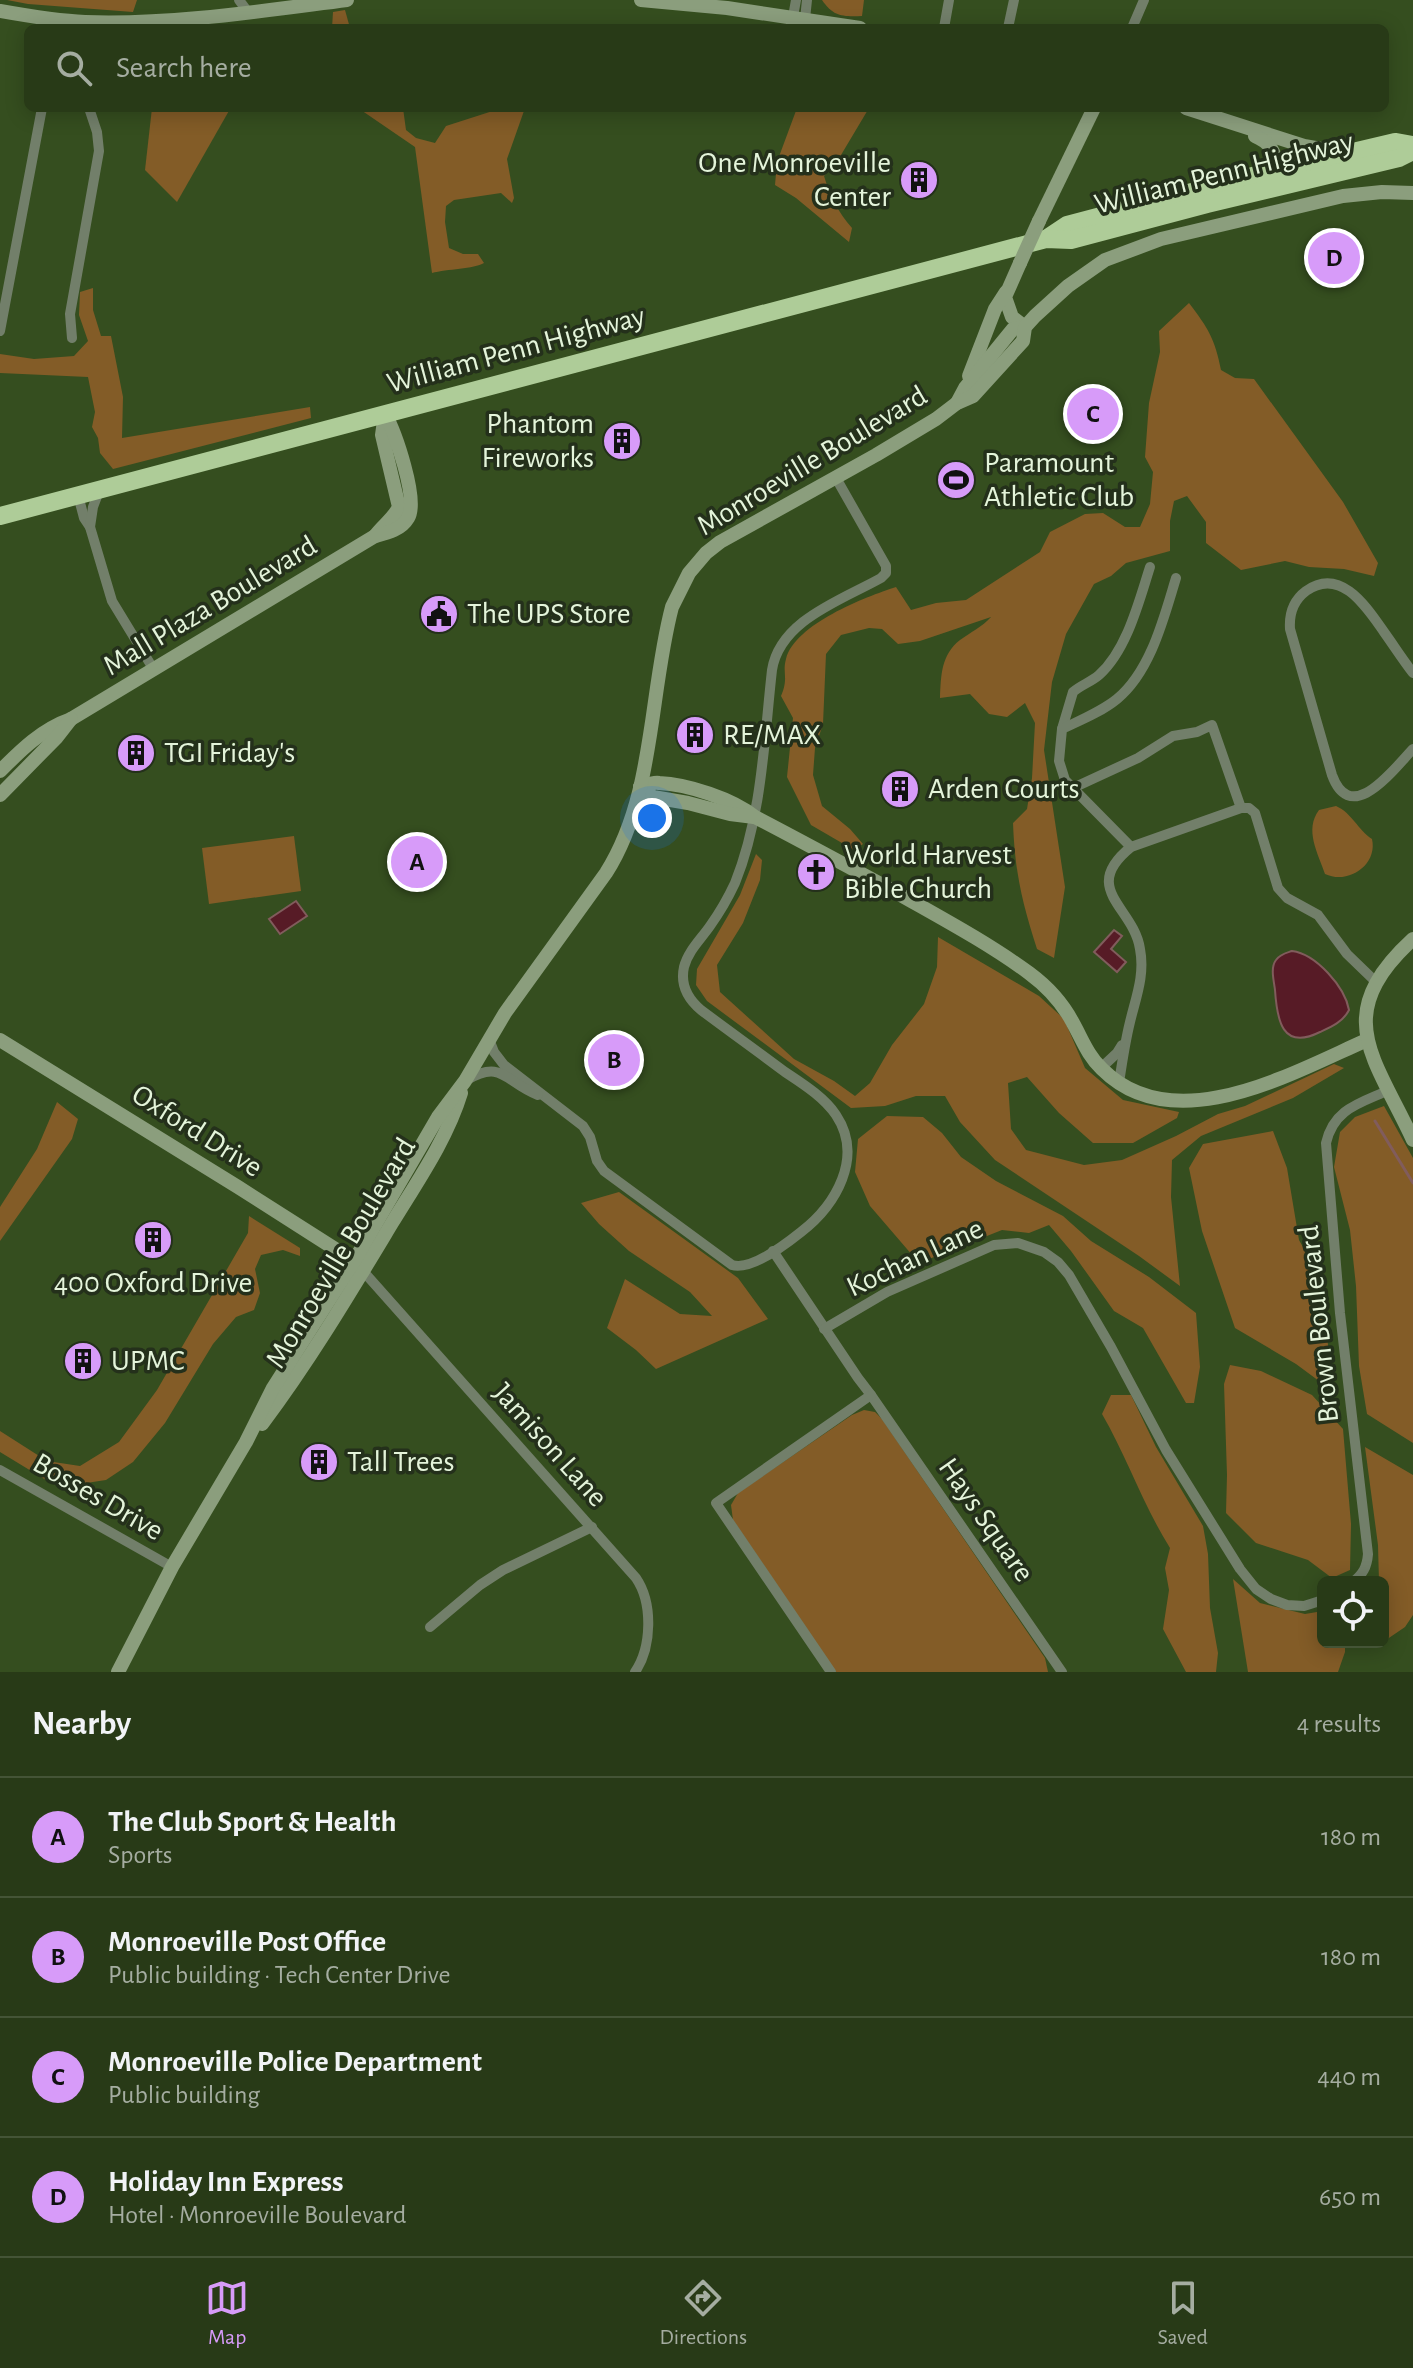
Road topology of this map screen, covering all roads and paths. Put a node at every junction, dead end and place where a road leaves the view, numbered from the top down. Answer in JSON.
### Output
{"nodes":[{"id":1,"x":347,"y":0,"type":"edge"},
{"id":2,"x":641,"y":0,"type":"edge"},
{"id":3,"x":796,"y":0,"type":"edge"},
{"id":4,"x":807,"y":0,"type":"edge"},
{"id":5,"x":949,"y":0,"type":"edge"},
{"id":6,"x":1014,"y":0,"type":"edge"},
{"id":7,"x":1144,"y":0,"type":"edge"},
{"id":8,"x":243,"y":6,"type":"edge"},
{"id":9,"x":0,"y":11,"type":"edge"},
{"id":10,"x":799,"y":18,"type":"junction"},
{"id":11,"x":58,"y":24,"type":"edge"},
{"id":12,"x":100,"y":24,"type":"edge"},
{"id":13,"x":836,"y":24,"type":"edge"},
{"id":14,"x":945,"y":24,"type":"edge"},
{"id":15,"x":1009,"y":24,"type":"edge"},
{"id":16,"x":1134,"y":24,"type":"edge"},
{"id":17,"x":41,"y":112,"type":"edge"},
{"id":18,"x":90,"y":112,"type":"edge"},
{"id":19,"x":1092,"y":112,"type":"edge"},
{"id":20,"x":1197,"y":112,"type":"edge"},
{"id":21,"x":1226,"y":122,"type":"junction"},
{"id":22,"x":1274,"y":135,"type":"junction"},
{"id":23,"x":1413,"y":148,"type":"edge"},
{"id":24,"x":1347,"y":152,"type":"junction"},
{"id":25,"x":1285,"y":173,"type":"junction"},
{"id":26,"x":1413,"y":193,"type":"edge"},
{"id":27,"x":1042,"y":230,"type":"junction"},
{"id":28,"x":1020,"y":263,"type":"junction"},
{"id":29,"x":1006,"y":292,"type":"junction"},
{"id":30,"x":1025,"y":327,"type":"junction"},
{"id":31,"x":0,"y":331,"type":"edge"},
{"id":32,"x":72,"y":338,"type":"dead end"},
{"id":33,"x":965,"y":388,"type":"junction"},
{"id":34,"x":957,"y":403,"type":"junction"},
{"id":35,"x":385,"y":414,"type":"junction"},
{"id":36,"x":836,"y":478,"type":"junction"},
{"id":37,"x":100,"y":490,"type":"junction"},
{"id":38,"x":78,"y":495,"type":"junction"},
{"id":39,"x":0,"y":516,"type":"edge"},
{"id":40,"x":90,"y":527,"type":"junction"},
{"id":41,"x":1150,"y":567,"type":"dead end"},
{"id":42,"x":1176,"y":578,"type":"dead end"},
{"id":43,"x":154,"y":670,"type":"junction"},
{"id":44,"x":1413,"y":673,"type":"edge"},
{"id":45,"x":71,"y":719,"type":"junction"},
{"id":46,"x":1062,"y":729,"type":"junction"},
{"id":47,"x":1413,"y":749,"type":"edge"},
{"id":48,"x":0,"y":771,"type":"edge"},
{"id":49,"x":640,"y":787,"type":"junction"},
{"id":50,"x":1073,"y":788,"type":"junction"},
{"id":51,"x":0,"y":795,"type":"edge"},
{"id":52,"x":1241,"y":808,"type":"junction"},
{"id":53,"x":755,"y":817,"type":"junction"},
{"id":54,"x":1131,"y":847,"type":"junction"},
{"id":55,"x":1413,"y":939,"type":"edge"},
{"id":56,"x":1376,"y":982,"type":"junction"},
{"id":57,"x":1127,"y":1036,"type":"junction"},
{"id":58,"x":489,"y":1039,"type":"junction"},
{"id":59,"x":0,"y":1040,"type":"edge"},
{"id":60,"x":1367,"y":1040,"type":"junction"},
{"id":61,"x":1101,"y":1068,"type":"junction"},
{"id":62,"x":465,"y":1081,"type":"junction"},
{"id":63,"x":1119,"y":1083,"type":"junction"},
{"id":64,"x":1389,"y":1090,"type":"junction"},
{"id":65,"x":547,"y":1099,"type":"junction"},
{"id":66,"x":1409,"y":1121,"type":"edge"},
{"id":67,"x":1413,"y":1140,"type":"edge"},
{"id":68,"x":773,"y":1251,"type":"junction"},
{"id":69,"x":358,"y":1266,"type":"junction"},
{"id":70,"x":824,"y":1329,"type":"junction"},
{"id":71,"x":871,"y":1395,"type":"junction"},
{"id":72,"x":0,"y":1470,"type":"edge"},
{"id":73,"x":592,"y":1527,"type":"junction"},
{"id":74,"x":172,"y":1567,"type":"junction"},
{"id":75,"x":1359,"y":1576,"type":"edge"},
{"id":76,"x":1317,"y":1602,"type":"edge"},
{"id":77,"x":430,"y":1627,"type":"dead end"},
{"id":78,"x":118,"y":1672,"type":"edge"},
{"id":79,"x":635,"y":1672,"type":"edge"},
{"id":80,"x":831,"y":1672,"type":"edge"},
{"id":81,"x":1062,"y":1672,"type":"edge"}],
"edges":[{"from":1,"to":8,"type":"main road"},
{"from":2,"to":10,"type":"main road"},
{"from":3,"to":10,"type":"street"},
{"from":4,"to":10,"type":"street"},
{"from":5,"to":14,"type":"street"},
{"from":6,"to":15,"type":"street"},
{"from":7,"to":16,"type":"street"},
{"from":8,"to":12,"type":"main road"},
{"from":9,"to":11,"type":"main road"},
{"from":10,"to":13,"type":"main road"},
{"from":17,"to":31,"type":"street"},
{"from":18,"to":32,"type":"street"},
{"from":19,"to":27,"type":"main road"},
{"from":20,"to":21,"type":"main road"},
{"from":21,"to":22,"type":"main road"},
{"from":21,"to":25,"type":"main road"},
{"from":22,"to":24,"type":"main road"},
{"from":22,"to":25,"type":"main road"},
{"from":23,"to":24,"type":"highway","name":"William Penn Highway"},
{"from":23,"to":25,"type":"highway","name":"William Penn Highway"},
{"from":24,"to":25,"type":"highway","name":"William Penn Highway"},
{"from":25,"to":27,"type":"highway","name":"William Penn Highway"},
{"from":26,"to":30,"type":"main road","name":"Monroeville Boulevard"},
{"from":27,"to":28,"type":"main road","bridge":true},
{"from":27,"to":35,"type":"highway","name":"William Penn Highway"},
{"from":28,"to":29,"type":"main road"},
{"from":28,"to":30,"type":"main road"},
{"from":29,"to":30,"type":"main road"},
{"from":29,"to":33,"type":"main road"},
{"from":30,"to":33,"type":"main road","name":"Monroeville Boulevard"},
{"from":30,"to":34,"type":"main road","name":"Monroeville Boulevard"},
{"from":33,"to":34,"type":"main road","name":"Monroeville Boulevard"},
{"from":34,"to":36,"type":"main road","name":"Monroeville Boulevard"},
{"from":35,"to":37,"type":"highway","name":"William Penn Highway"},
{"from":35,"to":43,"type":"main road","name":"Mall Plaza Boulevard"},
{"from":36,"to":49,"type":"main road","name":"Monroeville Boulevard"},
{"from":36,"to":53,"type":"street"},
{"from":37,"to":38,"type":"highway","name":"William Penn Highway"},
{"from":37,"to":40,"type":"street"},
{"from":38,"to":39,"type":"highway","name":"William Penn Highway"},
{"from":38,"to":40,"type":"street"},
{"from":40,"to":43,"type":"street"},
{"from":41,"to":46,"type":"street"},
{"from":42,"to":46,"type":"street"},
{"from":43,"to":45,"type":"main road","name":"Mall Plaza Boulevard"},
{"from":44,"to":47,"type":"street"},
{"from":45,"to":48,"type":"main road","name":"Mall Plaza Boulevard"},
{"from":45,"to":51,"type":"main road","name":"Mall Plaza Boulevard"},
{"from":46,"to":50,"type":"street"},
{"from":49,"to":53,"type":"main road"},
{"from":49,"to":58,"type":"main road","name":"Monroeville Boulevard"},
{"from":50,"to":52,"type":"street"},
{"from":50,"to":54,"type":"street"},
{"from":52,"to":54,"type":"street"},
{"from":52,"to":56,"type":"street"},
{"from":53,"to":61,"type":"main road"},
{"from":53,"to":68,"type":"street"},
{"from":54,"to":57,"type":"street"},
{"from":55,"to":56,"type":"main road"},
{"from":56,"to":60,"type":"main road"},
{"from":57,"to":61,"type":"street"},
{"from":57,"to":63,"type":"street"},
{"from":58,"to":62,"type":"main road","name":"Monroeville Boulevard"},
{"from":58,"to":65,"type":"street"},
{"from":59,"to":69,"type":"main road","name":"Oxford Drive"},
{"from":60,"to":63,"type":"main road"},
{"from":60,"to":64,"type":"main road"},
{"from":61,"to":63,"type":"main road"},
{"from":62,"to":65,"type":"street"},
{"from":62,"to":69,"type":"main road","name":"Monroeville Boulevard"},
{"from":64,"to":66,"type":"main road"},
{"from":64,"to":75,"type":"street","name":"Brown Boulevard"},
{"from":65,"to":68,"type":"street"},
{"from":66,"to":67,"type":"main road"},
{"from":68,"to":70,"type":"street","name":"Hays Square"},
{"from":69,"to":73,"type":"street","name":"Jamison Lane"},
{"from":69,"to":74,"type":"main road","name":"Monroeville Boulevard"},
{"from":70,"to":71,"type":"street","name":"Hays Square"},
{"from":70,"to":76,"type":"street","name":"Kochan Lane"},
{"from":71,"to":80,"type":"street"},
{"from":71,"to":81,"type":"street","name":"Hays Square"},
{"from":72,"to":74,"type":"street","name":"Bosses Drive"},
{"from":73,"to":77,"type":"street"},
{"from":73,"to":79,"type":"street","name":"Jamison Lane"},
{"from":74,"to":78,"type":"main road","name":"Monroeville Boulevard"}]}
